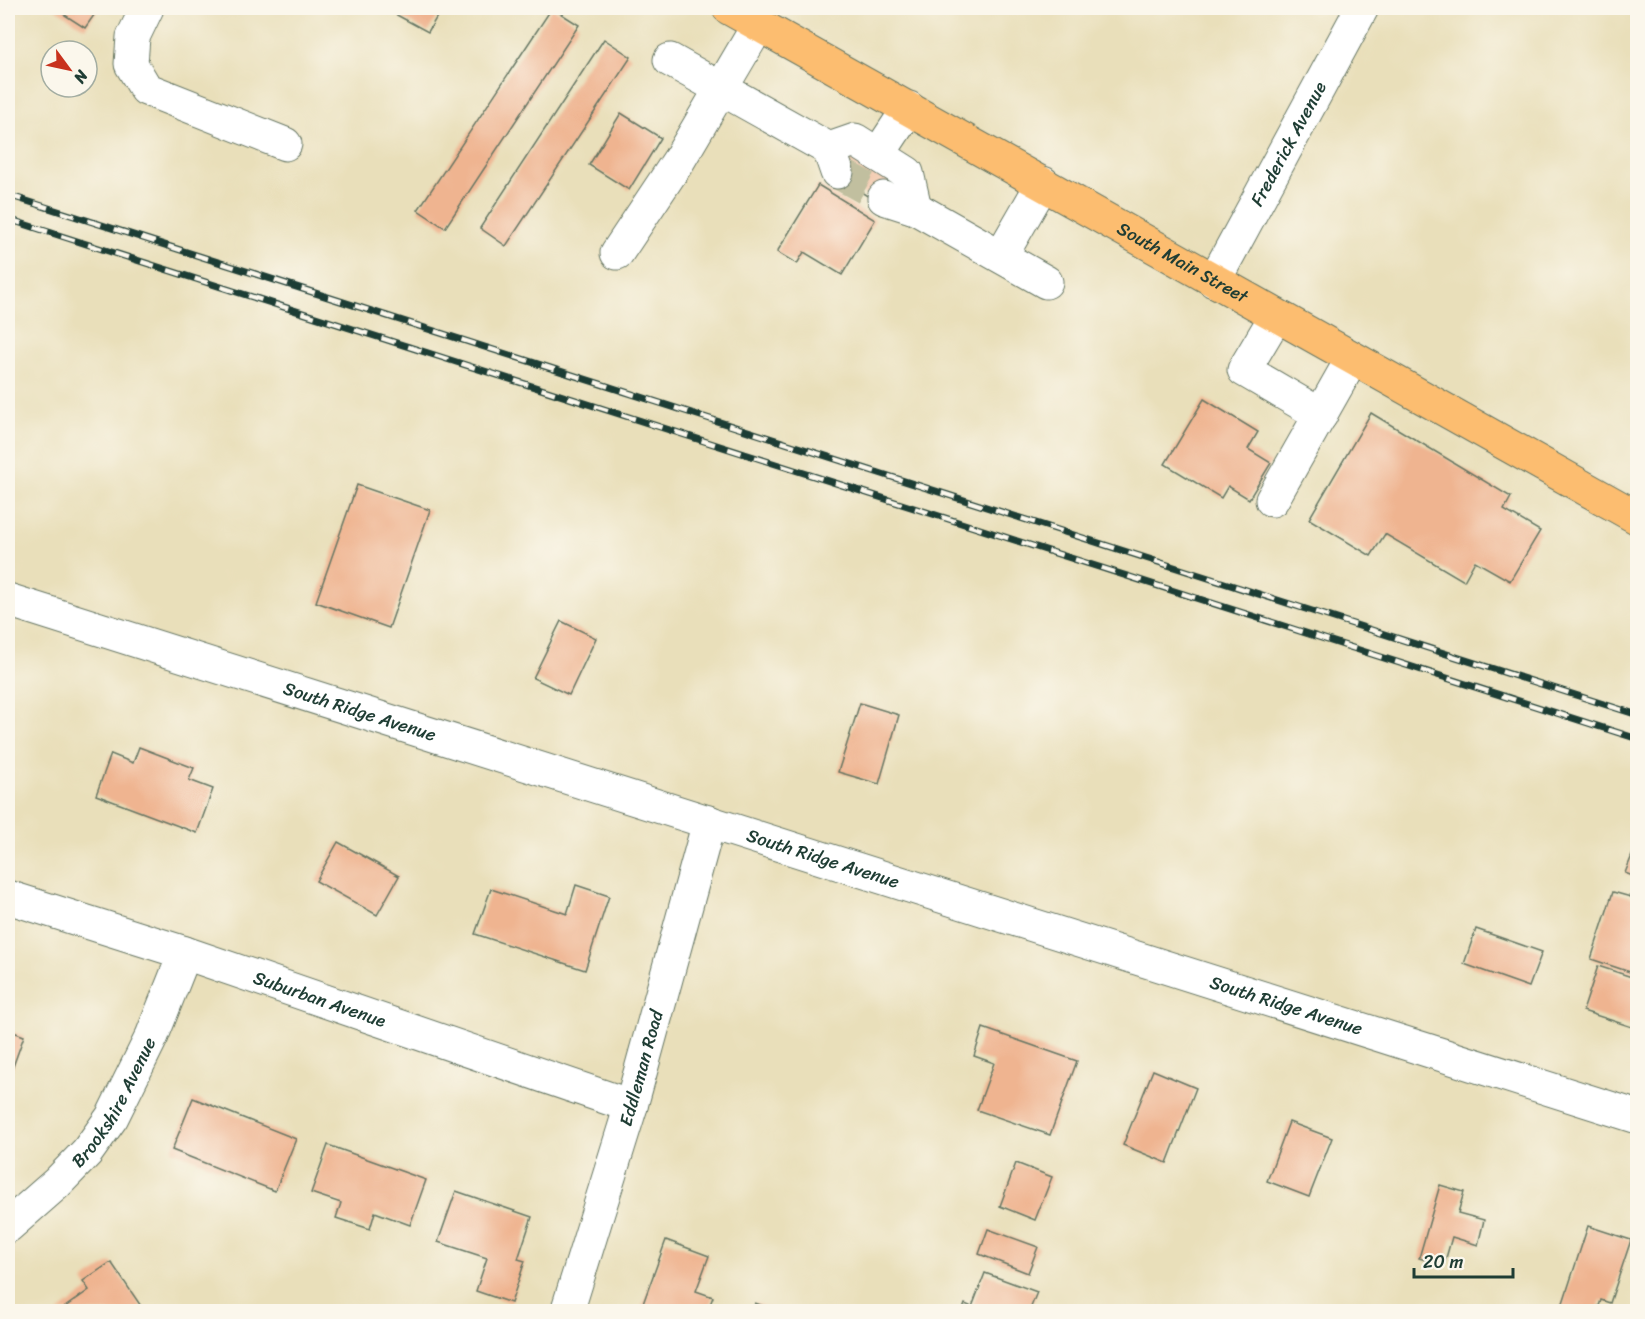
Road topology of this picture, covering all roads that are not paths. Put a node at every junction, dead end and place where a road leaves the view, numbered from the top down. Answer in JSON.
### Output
{"nodes":[{"id":1,"x":147,"y":8,"type":"edge"},
{"id":2,"x":729,"y":8,"type":"edge"},
{"id":3,"x":1362,"y":8,"type":"edge"},
{"id":4,"x":759,"y":24,"type":"junction"},
{"id":5,"x":670,"y":60,"type":"dead end"},
{"id":6,"x":720,"y":89,"type":"junction"},
{"id":7,"x":909,"y":108,"type":"junction"},
{"id":8,"x":285,"y":144,"type":"dead end"},
{"id":9,"x":878,"y":155,"type":"junction"},
{"id":10,"x":1043,"y":183,"type":"junction"},
{"id":11,"x":884,"y":198,"type":"tunnel mouth"},
{"id":12,"x":915,"y":208,"type":"junction"},
{"id":13,"x":617,"y":253,"type":"dead end"},
{"id":14,"x":1001,"y":256,"type":"junction"},
{"id":15,"x":1214,"y":281,"type":"junction"},
{"id":16,"x":1046,"y":282,"type":"dead end"},
{"id":17,"x":1276,"y":316,"type":"junction"},
{"id":18,"x":1352,"y":359,"type":"junction"},
{"id":19,"x":1321,"y":415,"type":"junction"},
{"id":20,"x":1272,"y":500,"type":"dead end"},
{"id":21,"x":1638,"y":518,"type":"edge"},
{"id":22,"x":8,"y":600,"type":"edge"},
{"id":23,"x":709,"y":822,"type":"junction"},
{"id":24,"x":8,"y":897,"type":"edge"},
{"id":25,"x":185,"y":953,"type":"junction"},
{"id":26,"x":631,"y":1106,"type":"junction"},
{"id":27,"x":1638,"y":1117,"type":"edge"},
{"id":28,"x":8,"y":1226,"type":"edge"},
{"id":29,"x":567,"y":1311,"type":"edge"}],
"edges":[{"from":1,"to":8,"type":"street"},
{"from":2,"to":4,"type":"main road","name":"South Main Street"},
{"from":3,"to":15,"type":"street","name":"Frederick Avenue"},
{"from":4,"to":6,"type":"street"},
{"from":4,"to":7,"type":"main road","name":"South Main Street"},
{"from":5,"to":6,"type":"street"},
{"from":6,"to":9,"type":"street"},
{"from":6,"to":13,"type":"street"},
{"from":7,"to":9,"type":"street"},
{"from":7,"to":10,"type":"main road","name":"South Main Street"},
{"from":9,"to":12,"type":"street"},
{"from":10,"to":14,"type":"street"},
{"from":10,"to":15,"type":"main road","name":"South Main Street"},
{"from":11,"to":12,"type":"street"},
{"from":12,"to":14,"type":"street"},
{"from":14,"to":16,"type":"street"},
{"from":15,"to":17,"type":"main road","name":"South Main Street"},
{"from":17,"to":18,"type":"main road","name":"South Main Street"},
{"from":17,"to":19,"type":"street"},
{"from":18,"to":19,"type":"street"},
{"from":18,"to":21,"type":"main road","name":"South Main Street"},
{"from":19,"to":20,"type":"street"},
{"from":22,"to":23,"type":"street","name":"South Ridge Avenue"},
{"from":23,"to":26,"type":"street","name":"Eddleman Road"},
{"from":23,"to":27,"type":"street","name":"South Ridge Avenue"},
{"from":24,"to":25,"type":"street","name":"Suburban Avenue"},
{"from":25,"to":26,"type":"street","name":"Suburban Avenue"},
{"from":25,"to":28,"type":"street","name":"Brookshire Avenue"},
{"from":26,"to":29,"type":"street","name":"Eddleman Road"}]}
